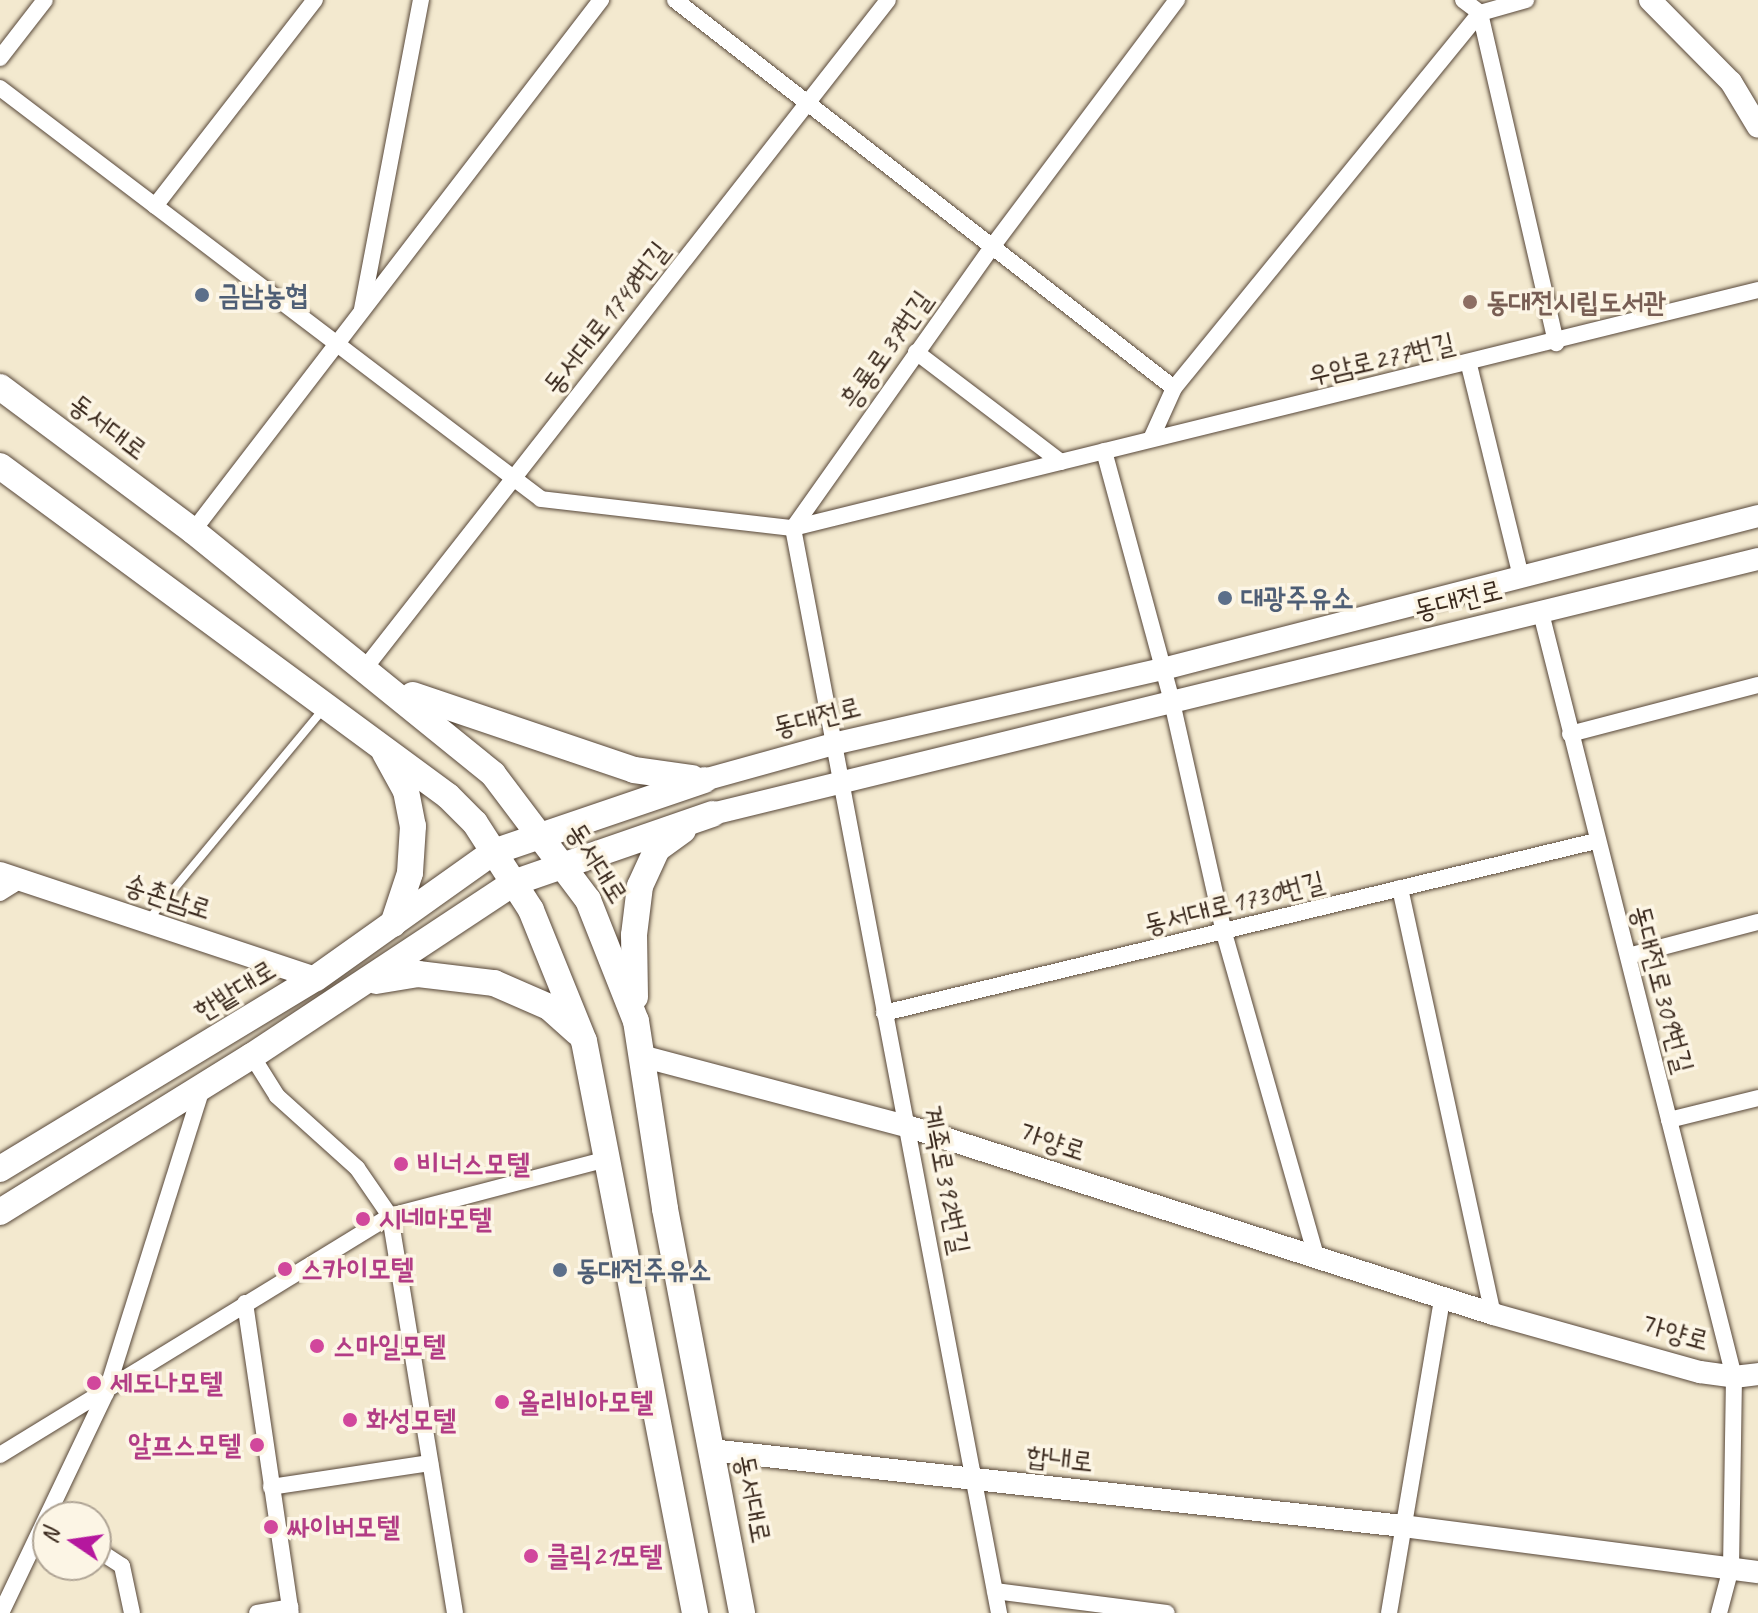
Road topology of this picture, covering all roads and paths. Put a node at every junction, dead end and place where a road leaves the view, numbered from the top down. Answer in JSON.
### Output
{"nodes":[{"id":1,"x":45,"y":0,"type":"edge"},
{"id":2,"x":315,"y":0,"type":"edge"},
{"id":3,"x":421,"y":0,"type":"edge"},
{"id":4,"x":601,"y":0,"type":"edge"},
{"id":5,"x":675,"y":0,"type":"edge"},
{"id":6,"x":888,"y":0,"type":"edge"},
{"id":7,"x":1177,"y":0,"type":"edge"},
{"id":8,"x":1463,"y":0,"type":"edge"},
{"id":9,"x":1526,"y":0,"type":"edge"},
{"id":10,"x":1650,"y":0,"type":"edge"},
{"id":11,"x":1480,"y":13,"type":"junction"},
{"id":12,"x":0,"y":58,"type":"edge"},
{"id":13,"x":0,"y":88,"type":"edge"},
{"id":14,"x":807,"y":103,"type":"junction"},
{"id":15,"x":1758,"y":127,"type":"edge"},
{"id":16,"x":155,"y":206,"type":"junction"},
{"id":17,"x":992,"y":247,"type":"junction"},
{"id":18,"x":1758,"y":290,"type":"edge"},
{"id":19,"x":361,"y":313,"type":"junction"},
{"id":20,"x":1556,"y":343,"type":"junction"},
{"id":21,"x":337,"y":344,"type":"junction"},
{"id":22,"x":916,"y":352,"type":"junction"},
{"id":23,"x":1469,"y":365,"type":"junction"},
{"id":24,"x":0,"y":387,"type":"edge"},
{"id":25,"x":1174,"y":388,"type":"junction"},
{"id":26,"x":1151,"y":439,"type":"junction"},
{"id":27,"x":1104,"y":451,"type":"junction"},
{"id":28,"x":1061,"y":462,"type":"junction"},
{"id":29,"x":0,"y":466,"type":"edge"},
{"id":30,"x":514,"y":478,"type":"junction"},
{"id":31,"x":1758,"y":516,"type":"edge"},
{"id":32,"x":793,"y":528,"type":"junction"},
{"id":33,"x":193,"y":531,"type":"junction"},
{"id":34,"x":1758,"y":559,"type":"edge"},
{"id":35,"x":1521,"y":576,"type":"junction"},
{"id":36,"x":1541,"y":613,"type":"junction"},
{"id":37,"x":1163,"y":669,"type":"junction"},
{"id":38,"x":375,"y":675,"type":"junction"},
{"id":39,"x":1758,"y":685,"type":"edge"},
{"id":40,"x":1172,"y":702,"type":"junction"},
{"id":41,"x":327,"y":704,"type":"junction"},
{"id":42,"x":1570,"y":734,"type":"junction"},
{"id":43,"x":373,"y":738,"type":"junction"},
{"id":44,"x":837,"y":743,"type":"junction"},
{"id":45,"x":844,"y":778,"type":"junction"},
{"id":46,"x":704,"y":780,"type":"junction"},
{"id":47,"x":712,"y":814,"type":"junction"},
{"id":48,"x":542,"y":834,"type":"junction"},
{"id":49,"x":1596,"y":841,"type":"junction"},
{"id":50,"x":493,"y":852,"type":"junction"},
{"id":51,"x":564,"y":864,"type":"junction"},
{"id":52,"x":11,"y":877,"type":"edge"},
{"id":53,"x":513,"y":883,"type":"junction"},
{"id":54,"x":1400,"y":888,"type":"junction"},
{"id":55,"x":0,"y":893,"type":"edge"},
{"id":56,"x":147,"y":922,"type":"junction"},
{"id":57,"x":1758,"y":922,"type":"edge"},
{"id":58,"x":393,"y":924,"type":"junction"},
{"id":59,"x":1224,"y":933,"type":"junction"},
{"id":60,"x":1628,"y":956,"type":"junction"},
{"id":61,"x":316,"y":978,"type":"junction"},
{"id":62,"x":361,"y":986,"type":"junction"},
{"id":63,"x":884,"y":1013,"type":"junction"},
{"id":64,"x":636,"y":1021,"type":"junction"},
{"id":65,"x":584,"y":1041,"type":"junction"},
{"id":66,"x":252,"y":1056,"type":"junction"},
{"id":67,"x":641,"y":1056,"type":"junction"},
{"id":68,"x":202,"y":1088,"type":"junction"},
{"id":69,"x":1758,"y":1098,"type":"edge"},
{"id":70,"x":1669,"y":1120,"type":"junction"},
{"id":71,"x":910,"y":1127,"type":"junction"},
{"id":72,"x":608,"y":1159,"type":"junction"},
{"id":73,"x":0,"y":1169,"type":"edge"},
{"id":74,"x":0,"y":1212,"type":"edge"},
{"id":75,"x":390,"y":1216,"type":"junction"},
{"id":76,"x":1317,"y":1260,"type":"junction"},
{"id":77,"x":1442,"y":1299,"type":"junction"},
{"id":78,"x":245,"y":1303,"type":"junction"},
{"id":79,"x":1493,"y":1314,"type":"junction"},
{"id":80,"x":1758,"y":1374,"type":"edge"},
{"id":81,"x":1734,"y":1377,"type":"junction"},
{"id":82,"x":106,"y":1393,"type":"junction"},
{"id":83,"x":711,"y":1450,"type":"junction"},
{"id":84,"x":0,"y":1455,"type":"edge"},
{"id":85,"x":430,"y":1463,"type":"junction"},
{"id":86,"x":974,"y":1480,"type":"junction"},
{"id":87,"x":271,"y":1487,"type":"junction"},
{"id":88,"x":57,"y":1501,"type":"edge"},
{"id":89,"x":1403,"y":1526,"type":"junction"},
{"id":90,"x":32,"y":1552,"type":"edge"},
{"id":91,"x":112,"y":1559,"type":"edge"},
{"id":92,"x":1731,"y":1568,"type":"junction"},
{"id":93,"x":1758,"y":1572,"type":"edge"},
{"id":94,"x":995,"y":1591,"type":"junction"},
{"id":95,"x":291,"y":1610,"type":"edge"},
{"id":96,"x":1,"y":1613,"type":"edge"},
{"id":97,"x":132,"y":1613,"type":"edge"},
{"id":98,"x":257,"y":1613,"type":"edge"},
{"id":99,"x":455,"y":1613,"type":"edge"},
{"id":100,"x":695,"y":1613,"type":"edge"},
{"id":101,"x":742,"y":1613,"type":"edge"},
{"id":102,"x":999,"y":1613,"type":"edge"},
{"id":103,"x":1167,"y":1613,"type":"edge"},
{"id":104,"x":1389,"y":1613,"type":"edge"},
{"id":105,"x":1719,"y":1613,"type":"edge"}],
"edges":[{"from":1,"to":12,"type":"street"},
{"from":2,"to":16,"type":"street"},
{"from":3,"to":19,"type":"street"},
{"from":4,"to":19,"type":"street"},
{"from":5,"to":14,"type":"street"},
{"from":6,"to":14,"type":"street","name":"동서대로1748번길"},
{"from":7,"to":17,"type":"street","name":"흥룡로37번길"},
{"from":8,"to":11,"type":"street"},
{"from":9,"to":11,"type":"street"},
{"from":10,"to":15,"type":"street"},
{"from":11,"to":20,"type":"street"},
{"from":11,"to":25,"type":"street"},
{"from":13,"to":16,"type":"street"},
{"from":14,"to":17,"type":"street"},
{"from":14,"to":30,"type":"street","name":"동서대로1748번길"},
{"from":16,"to":21,"type":"street"},
{"from":17,"to":22,"type":"street","name":"흥룡로37번길"},
{"from":17,"to":25,"type":"street"},
{"from":18,"to":20,"type":"street","name":"우암로277번길"},
{"from":19,"to":21,"type":"street"},
{"from":20,"to":23,"type":"street","name":"우암로277번길"},
{"from":21,"to":30,"type":"street"},
{"from":21,"to":33,"type":"street"},
{"from":22,"to":28,"type":"street"},
{"from":22,"to":32,"type":"street","name":"흥룡로37번길"},
{"from":23,"to":26,"type":"street","name":"우암로277번길"},
{"from":23,"to":35,"type":"street","name":"동대전로"},
{"from":24,"to":33,"type":"main road","name":"동서대로"},
{"from":25,"to":26,"type":"street"},
{"from":26,"to":27,"type":"street","name":"우암로277번길"},
{"from":27,"to":28,"type":"street","name":"우암로277번길"},
{"from":27,"to":37,"type":"street"},
{"from":28,"to":32,"type":"street","name":"우암로277번길"},
{"from":29,"to":41,"type":"main road"},
{"from":30,"to":32,"type":"street","name":"우암로277번길"},
{"from":30,"to":38,"type":"street","name":"동서대로1748번길"},
{"from":31,"to":35,"type":"street","name":"동대전로"},
{"from":32,"to":44,"type":"street"},
{"from":33,"to":38,"type":"main road","name":"동서대로"},
{"from":34,"to":36,"type":"street","name":"동대전로"},
{"from":35,"to":37,"type":"street","name":"동대전로"},
{"from":36,"to":40,"type":"street","name":"동대전로"},
{"from":36,"to":42,"type":"street","name":"동대전로309번길"},
{"from":37,"to":40,"type":"street"},
{"from":37,"to":44,"type":"street","name":"동대전로"},
{"from":38,"to":46,"type":"main road"},
{"from":38,"to":48,"type":"main road","name":"동서대로"},
{"from":39,"to":42,"type":"street"},
{"from":40,"to":45,"type":"street","name":"동대전로"},
{"from":40,"to":59,"type":"street"},
{"from":41,"to":43,"type":"main road"},
{"from":41,"to":56,"type":"lane"},
{"from":42,"to":49,"type":"street","name":"동대전로309번길"},
{"from":43,"to":50,"type":"main road"},
{"from":43,"to":58,"type":"main road"},
{"from":44,"to":45,"type":"street"},
{"from":44,"to":46,"type":"street","name":"동대전로"},
{"from":45,"to":47,"type":"street","name":"동대전로"},
{"from":45,"to":63,"type":"street","name":"계족로392번길"},
{"from":46,"to":48,"type":"main road","name":"동대전로"},
{"from":47,"to":51,"type":"main road","name":"동대전로"},
{"from":47,"to":64,"type":"main road"},
{"from":48,"to":50,"type":"main road","name":"동대전로"},
{"from":48,"to":51,"type":"main road","name":"동서대로"},
{"from":49,"to":54,"type":"street","name":"동서대로1730번길"},
{"from":49,"to":60,"type":"street","name":"동대전로309번길"},
{"from":50,"to":53,"type":"main road"},
{"from":50,"to":58,"type":"main road","name":"한밭대로"},
{"from":51,"to":53,"type":"main road","name":"동대전로"},
{"from":51,"to":64,"type":"main road","name":"동서대로"},
{"from":52,"to":55,"type":"street"},
{"from":52,"to":56,"type":"street","name":"송촌남로"},
{"from":53,"to":62,"type":"main road"},
{"from":53,"to":65,"type":"main road"},
{"from":54,"to":59,"type":"street","name":"동서대로1730번길"},
{"from":54,"to":79,"type":"street"},
{"from":56,"to":61,"type":"street","name":"송촌남로"},
{"from":57,"to":60,"type":"street"},
{"from":58,"to":61,"type":"main road","name":"한밭대로"},
{"from":59,"to":63,"type":"street","name":"동서대로1730번길"},
{"from":59,"to":76,"type":"street"},
{"from":60,"to":70,"type":"street","name":"동대전로309번길"},
{"from":61,"to":73,"type":"main road","name":"한밭대로"},
{"from":62,"to":65,"type":"main road"},
{"from":62,"to":66,"type":"main road"},
{"from":63,"to":71,"type":"street","name":"계족로392번길"},
{"from":64,"to":67,"type":"main road","name":"동서대로"},
{"from":65,"to":72,"type":"main road"},
{"from":66,"to":68,"type":"main road"},
{"from":66,"to":75,"type":"street"},
{"from":67,"to":71,"type":"street","name":"가양로"},
{"from":67,"to":83,"type":"main road","name":"동서대로"},
{"from":68,"to":74,"type":"main road"},
{"from":68,"to":82,"type":"street"},
{"from":69,"to":70,"type":"street"},
{"from":70,"to":81,"type":"street","name":"동대전로309번길"},
{"from":71,"to":76,"type":"street","name":"가양로"},
{"from":71,"to":86,"type":"street","name":"계족로392번길"},
{"from":72,"to":75,"type":"street"},
{"from":72,"to":100,"type":"main road"},
{"from":75,"to":78,"type":"street"},
{"from":75,"to":85,"type":"street"},
{"from":76,"to":77,"type":"street","name":"가양로"},
{"from":77,"to":79,"type":"street","name":"가양로"},
{"from":77,"to":89,"type":"street"},
{"from":78,"to":82,"type":"street"},
{"from":78,"to":87,"type":"street"},
{"from":79,"to":81,"type":"street","name":"가양로"},
{"from":80,"to":81,"type":"street","name":"가양로"},
{"from":81,"to":92,"type":"street","name":"동대전로309번길"},
{"from":82,"to":84,"type":"street"},
{"from":82,"to":88,"type":"street"},
{"from":83,"to":86,"type":"street","name":"합내로"},
{"from":83,"to":101,"type":"main road","name":"동서대로"},
{"from":85,"to":87,"type":"street"},
{"from":85,"to":99,"type":"street"},
{"from":86,"to":89,"type":"street","name":"합내로"},
{"from":86,"to":94,"type":"street","name":"계족로392번길"},
{"from":87,"to":95,"type":"street"},
{"from":89,"to":92,"type":"street","name":"합내로"},
{"from":89,"to":104,"type":"street"},
{"from":90,"to":96,"type":"street"},
{"from":91,"to":97,"type":"street"},
{"from":92,"to":93,"type":"street","name":"합내로"},
{"from":92,"to":105,"type":"street","name":"동대전로309번길"},
{"from":94,"to":102,"type":"street","name":"계족로392번길"},
{"from":94,"to":103,"type":"street"},
{"from":95,"to":98,"type":"street"}]}
